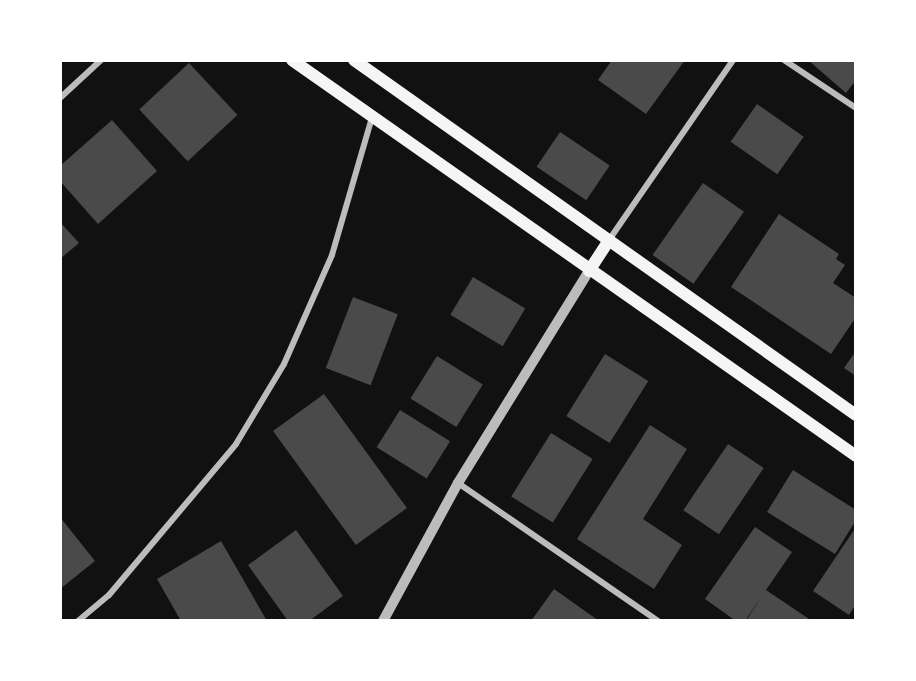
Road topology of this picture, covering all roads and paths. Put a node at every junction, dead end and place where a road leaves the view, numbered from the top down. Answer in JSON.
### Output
{"nodes":[{"id":1,"x":101,"y":60,"type":"edge"},
{"id":2,"x":292,"y":60,"type":"edge"},
{"id":3,"x":354,"y":60,"type":"edge"},
{"id":4,"x":733,"y":60,"type":"edge"},
{"id":5,"x":784,"y":60,"type":"edge"},
{"id":6,"x":60,"y":98,"type":"edge"},
{"id":7,"x":856,"y":108,"type":"edge"},
{"id":8,"x":373,"y":116,"type":"junction"},
{"id":9,"x":609,"y":240,"type":"junction"},
{"id":10,"x":589,"y":271,"type":"junction"},
{"id":11,"x":856,"y":415,"type":"edge"},
{"id":12,"x":856,"y":456,"type":"edge"},
{"id":13,"x":458,"y":483,"type":"junction"},
{"id":14,"x":78,"y":621,"type":"edge"},
{"id":15,"x":382,"y":621,"type":"edge"},
{"id":16,"x":658,"y":621,"type":"edge"}],
"edges":[{"from":1,"to":6,"type":"street"},
{"from":2,"to":8,"type":"main road"},
{"from":3,"to":9,"type":"main road"},
{"from":4,"to":9,"type":"street"},
{"from":5,"to":7,"type":"street"},
{"from":8,"to":10,"type":"main road"},
{"from":8,"to":14,"type":"street"},
{"from":9,"to":10,"type":"main road"},
{"from":9,"to":11,"type":"main road"},
{"from":10,"to":12,"type":"main road"},
{"from":10,"to":13,"type":"street"},
{"from":13,"to":15,"type":"street"},
{"from":13,"to":16,"type":"street"}]}
